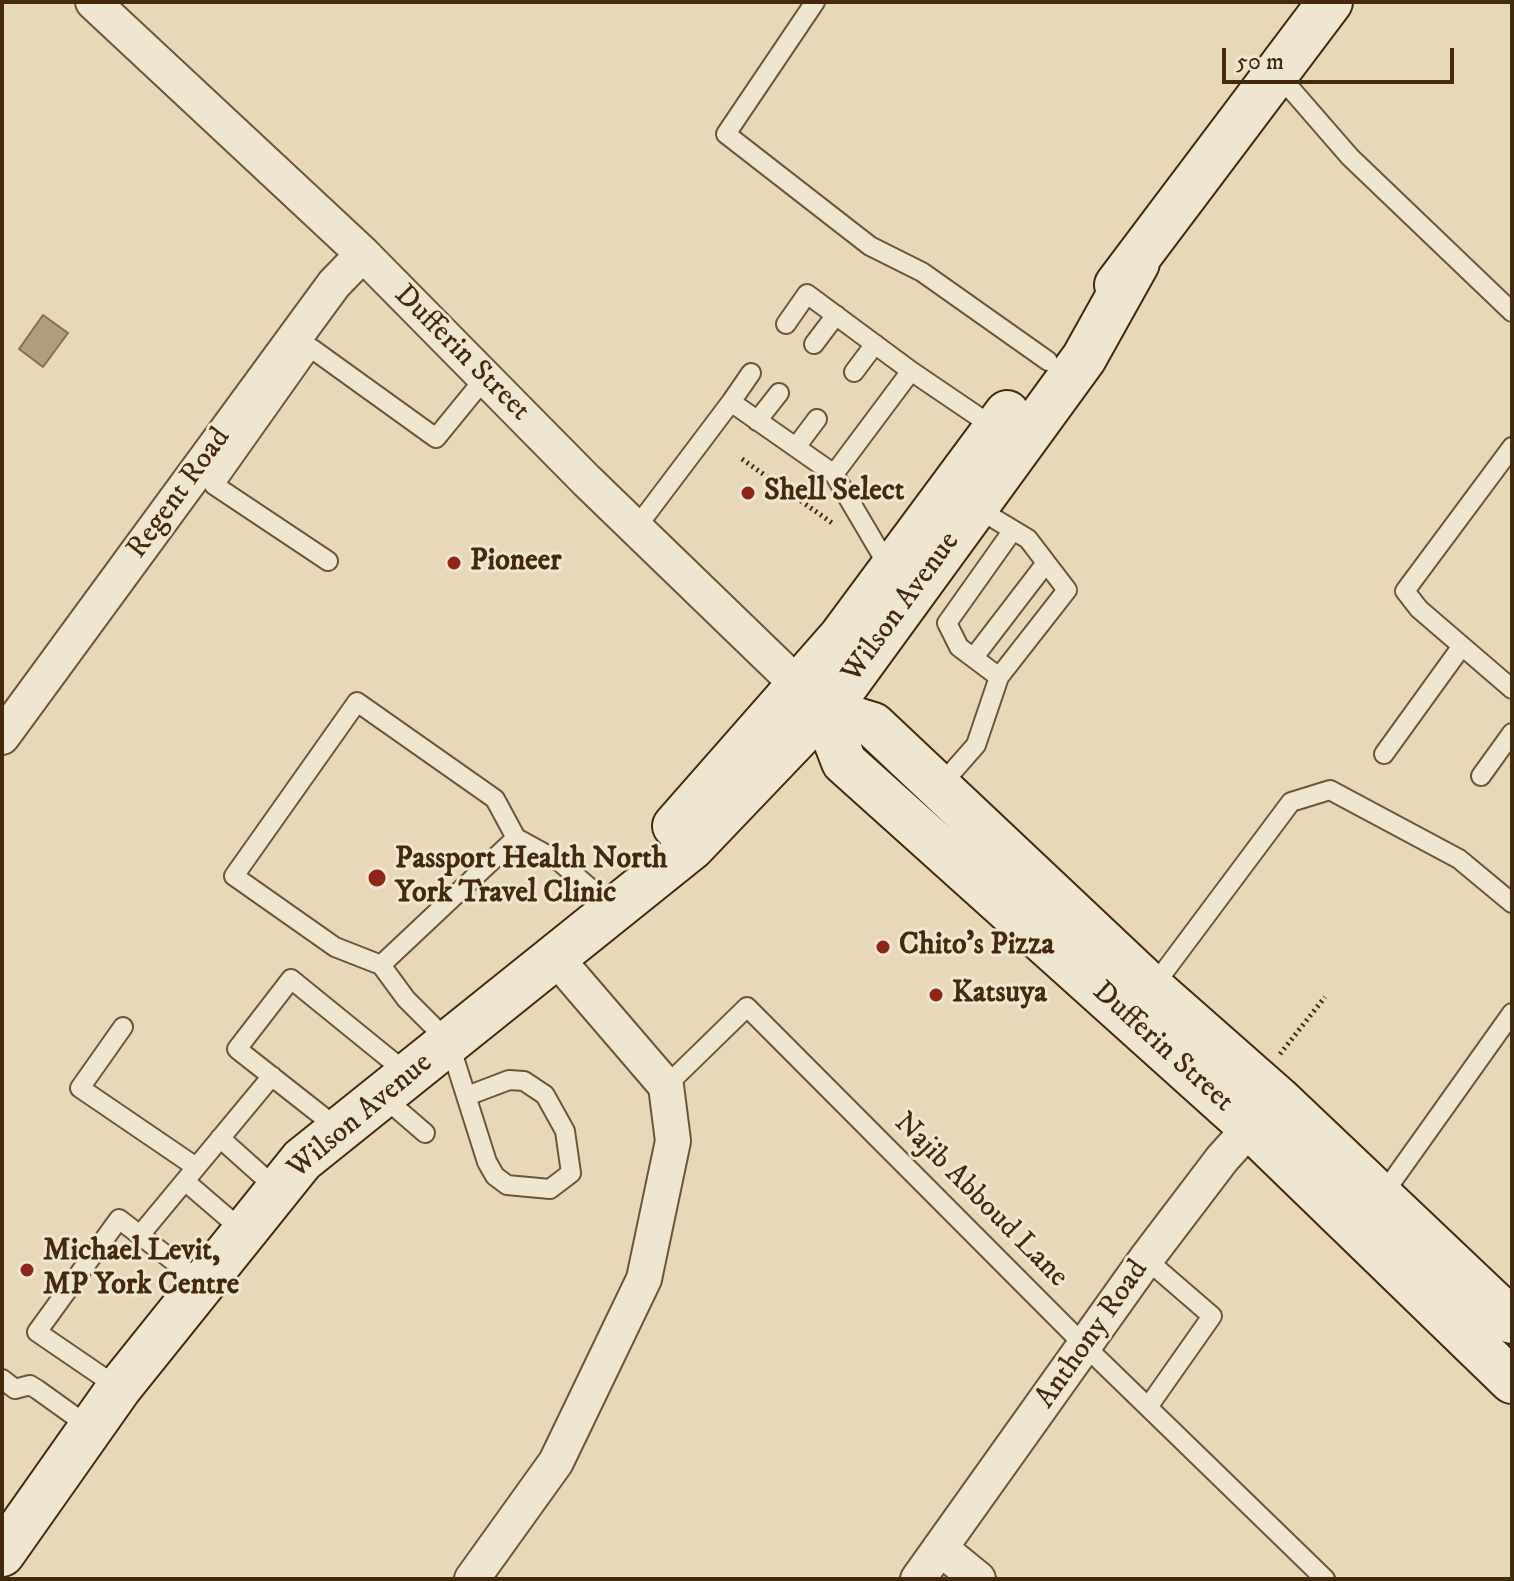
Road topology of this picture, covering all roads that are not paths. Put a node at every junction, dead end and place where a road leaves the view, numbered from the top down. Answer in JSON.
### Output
{"nodes":[{"id":1,"x":93,"y":2,"type":"edge"},
{"id":2,"x":815,"y":2,"type":"edge"},
{"id":3,"x":1318,"y":10,"type":"edge"},
{"id":4,"x":1277,"y":73,"type":"junction"},
{"id":5,"x":363,"y":254,"type":"junction"},
{"id":6,"x":1137,"y":263,"type":"junction"},
{"id":7,"x":1512,"y":312,"type":"edge"},
{"id":8,"x":836,"y":315,"type":"junction"},
{"id":9,"x":786,"y":324,"type":"dead end"},
{"id":10,"x":814,"y":344,"type":"dead end"},
{"id":11,"x":875,"y":344,"type":"junction"},
{"id":12,"x":1048,"y":361,"type":"junction"},
{"id":13,"x":911,"y":371,"type":"junction"},
{"id":14,"x":854,"y":372,"type":"dead end"},
{"id":15,"x":751,"y":373,"type":"dead end"},
{"id":16,"x":485,"y":378,"type":"junction"},
{"id":17,"x":272,"y":386,"type":"junction"},
{"id":18,"x":779,"y":393,"type":"dead end"},
{"id":19,"x":731,"y":402,"type":"junction"},
{"id":20,"x":817,"y":419,"type":"dead end"},
{"id":21,"x":757,"y":421,"type":"junction"},
{"id":22,"x":995,"y":428,"type":"junction"},
{"id":23,"x":796,"y":447,"type":"junction"},
{"id":24,"x":1512,"y":447,"type":"edge"},
{"id":25,"x":834,"y":474,"type":"junction"},
{"id":26,"x":205,"y":479,"type":"junction"},
{"id":27,"x":975,"y":507,"type":"junction"},
{"id":28,"x":636,"y":528,"type":"junction"},
{"id":29,"x":1013,"y":530,"type":"junction"},
{"id":30,"x":328,"y":561,"type":"dead end"},
{"id":31,"x":1046,"y":563,"type":"junction"},
{"id":32,"x":890,"y":569,"type":"junction"},
{"id":33,"x":1462,"y":646,"type":"junction"},
{"id":34,"x":974,"y":657,"type":"junction"},
{"id":35,"x":999,"y":677,"type":"junction"},
{"id":36,"x":1512,"y":689,"type":"edge"},
{"id":37,"x":811,"y":698,"type":"junction"},
{"id":38,"x":12,"y":701,"type":"edge"},
{"id":39,"x":1512,"y":733,"type":"edge"},
{"id":40,"x":2,"y":737,"type":"edge"},
{"id":41,"x":1384,"y":754,"type":"dead end"},
{"id":42,"x":1481,"y":776,"type":"dead end"},
{"id":43,"x":939,"y":787,"type":"junction"},
{"id":44,"x":516,"y":838,"type":"junction"},
{"id":45,"x":1511,"y":898,"type":"edge"},
{"id":46,"x":614,"y":909,"type":"junction"},
{"id":47,"x":556,"y":958,"type":"junction"},
{"id":48,"x":381,"y":965,"type":"junction"},
{"id":49,"x":1152,"y":988,"type":"junction"},
{"id":50,"x":1512,"y":1013,"type":"edge"},
{"id":51,"x":123,"y":1027,"type":"dead end"},
{"id":52,"x":449,"y":1042,"type":"junction"},
{"id":53,"x":272,"y":1076,"type":"junction"},
{"id":54,"x":395,"y":1085,"type":"junction"},
{"id":55,"x":666,"y":1086,"type":"junction"},
{"id":56,"x":467,"y":1096,"type":"junction"},
{"id":57,"x":1263,"y":1113,"type":"junction"},
{"id":58,"x":340,"y":1130,"type":"junction"},
{"id":59,"x":425,"y":1133,"type":"dead end"},
{"id":60,"x":220,"y":1138,"type":"junction"},
{"id":61,"x":191,"y":1175,"type":"junction"},
{"id":62,"x":277,"y":1189,"type":"junction"},
{"id":63,"x":1381,"y":1197,"type":"junction"},
{"id":64,"x":243,"y":1231,"type":"junction"},
{"id":65,"x":140,"y":1235,"type":"junction"},
{"id":66,"x":1146,"y":1259,"type":"junction"},
{"id":67,"x":202,"y":1283,"type":"junction"},
{"id":68,"x":1512,"y":1321,"type":"edge"},
{"id":69,"x":1086,"y":1347,"type":"junction"},
{"id":70,"x":2,"y":1379,"type":"edge"},
{"id":71,"x":1512,"y":1381,"type":"edge"},
{"id":72,"x":119,"y":1388,"type":"junction"},
{"id":73,"x":1148,"y":1407,"type":"junction"},
{"id":74,"x":91,"y":1428,"type":"junction"},
{"id":75,"x":940,"y":1548,"type":"junction"},
{"id":76,"x":2,"y":1554,"type":"edge"},
{"id":77,"x":472,"y":1579,"type":"edge"},
{"id":78,"x":918,"y":1579,"type":"edge"},
{"id":79,"x":978,"y":1579,"type":"edge"},
{"id":80,"x":1325,"y":1579,"type":"edge"}],
"edges":[{"from":1,"to":5,"type":"street","name":"Dufferin Street"},
{"from":2,"to":12,"type":"lane"},
{"from":3,"to":4,"type":"main road","name":"Wilson Avenue"},
{"from":4,"to":6,"type":"main road","name":"Wilson Avenue"},
{"from":4,"to":7,"type":"lane"},
{"from":5,"to":16,"type":"street","name":"Dufferin Street"},
{"from":5,"to":17,"type":"street","name":"Regent Road"},
{"from":6,"to":12,"type":"main road","name":"Wilson Avenue"},
{"from":6,"to":27,"type":"main road","name":"Wilson Avenue"},
{"from":8,"to":9,"type":"lane"},
{"from":8,"to":10,"type":"lane"},
{"from":8,"to":11,"type":"lane"},
{"from":11,"to":13,"type":"lane"},
{"from":11,"to":14,"type":"lane"},
{"from":12,"to":22,"type":"main road","name":"Wilson Avenue"},
{"from":13,"to":22,"type":"lane"},
{"from":13,"to":25,"type":"lane"},
{"from":15,"to":19,"type":"lane"},
{"from":16,"to":17,"type":"lane"},
{"from":16,"to":28,"type":"street","name":"Dufferin Street"},
{"from":17,"to":26,"type":"street","name":"Regent Road"},
{"from":18,"to":21,"type":"lane"},
{"from":19,"to":21,"type":"lane"},
{"from":19,"to":28,"type":"lane"},
{"from":20,"to":23,"type":"lane"},
{"from":21,"to":23,"type":"lane"},
{"from":22,"to":32,"type":"main road","name":"Wilson Avenue"},
{"from":23,"to":25,"type":"lane"},
{"from":24,"to":33,"type":"lane"},
{"from":25,"to":32,"type":"lane"},
{"from":26,"to":30,"type":"lane"},
{"from":26,"to":38,"type":"street","name":"Regent Road"},
{"from":27,"to":29,"type":"lane"},
{"from":27,"to":37,"type":"main road","name":"Wilson Avenue"},
{"from":28,"to":37,"type":"street","name":"Dufferin Street"},
{"from":29,"to":31,"type":"lane"},
{"from":29,"to":34,"type":"lane"},
{"from":31,"to":34,"type":"lane"},
{"from":31,"to":35,"type":"lane"},
{"from":32,"to":37,"type":"main road","name":"Wilson Avenue"},
{"from":33,"to":36,"type":"lane"},
{"from":33,"to":41,"type":"lane"},
{"from":34,"to":35,"type":"lane"},
{"from":35,"to":43,"type":"lane"},
{"from":37,"to":43,"type":"main road","name":"Dufferin Street"},
{"from":37,"to":46,"type":"main road","name":"Wilson Avenue"},
{"from":37,"to":57,"type":"main road","name":"Dufferin Street"},
{"from":38,"to":40,"type":"street","name":"Regent Road"},
{"from":39,"to":42,"type":"lane"},
{"from":43,"to":49,"type":"main road","name":"Dufferin Street"},
{"from":44,"to":46,"type":"lane"},
{"from":44,"to":48,"type":"lane"},
{"from":44,"to":48,"type":"lane"},
{"from":45,"to":49,"type":"lane"},
{"from":46,"to":47,"type":"main road","name":"Wilson Avenue"},
{"from":47,"to":52,"type":"main road","name":"Wilson Avenue"},
{"from":47,"to":55,"type":"street"},
{"from":48,"to":52,"type":"lane"},
{"from":49,"to":57,"type":"main road","name":"Dufferin Street"},
{"from":50,"to":63,"type":"lane"},
{"from":51,"to":61,"type":"lane"},
{"from":52,"to":54,"type":"main road","name":"Wilson Avenue"},
{"from":52,"to":56,"type":"lane"},
{"from":53,"to":54,"type":"lane"},
{"from":53,"to":58,"type":"lane"},
{"from":53,"to":60,"type":"lane"},
{"from":54,"to":58,"type":"main road","name":"Wilson Avenue"},
{"from":54,"to":59,"type":"lane"},
{"from":55,"to":69,"type":"lane","name":"Najib Abboud Lane"},
{"from":55,"to":77,"type":"street"},
{"from":56,"to":56,"type":"lane"},
{"from":57,"to":63,"type":"main road","name":"Dufferin Street"},
{"from":57,"to":66,"type":"street","name":"Anthony Road"},
{"from":57,"to":71,"type":"main road","name":"Dufferin Street"},
{"from":58,"to":62,"type":"main road","name":"Wilson Avenue"},
{"from":60,"to":61,"type":"lane"},
{"from":60,"to":62,"type":"lane"},
{"from":61,"to":64,"type":"lane"},
{"from":61,"to":65,"type":"lane"},
{"from":62,"to":64,"type":"main road","name":"Wilson Avenue"},
{"from":63,"to":68,"type":"main road","name":"Dufferin Street"},
{"from":64,"to":67,"type":"main road","name":"Wilson Avenue"},
{"from":65,"to":67,"type":"lane"},
{"from":65,"to":72,"type":"lane"},
{"from":66,"to":69,"type":"street","name":"Anthony Road"},
{"from":66,"to":73,"type":"lane"},
{"from":67,"to":72,"type":"main road","name":"Wilson Avenue"},
{"from":69,"to":73,"type":"lane","name":"Najib Abboud Lane"},
{"from":69,"to":75,"type":"street","name":"Anthony Road"},
{"from":70,"to":74,"type":"lane"},
{"from":72,"to":74,"type":"main road","name":"Wilson Avenue"},
{"from":73,"to":80,"type":"lane","name":"Najib Abboud Lane"},
{"from":74,"to":76,"type":"main road","name":"Wilson Avenue"},
{"from":75,"to":78,"type":"street","name":"Anthony Road"},
{"from":75,"to":79,"type":"street"}]}
